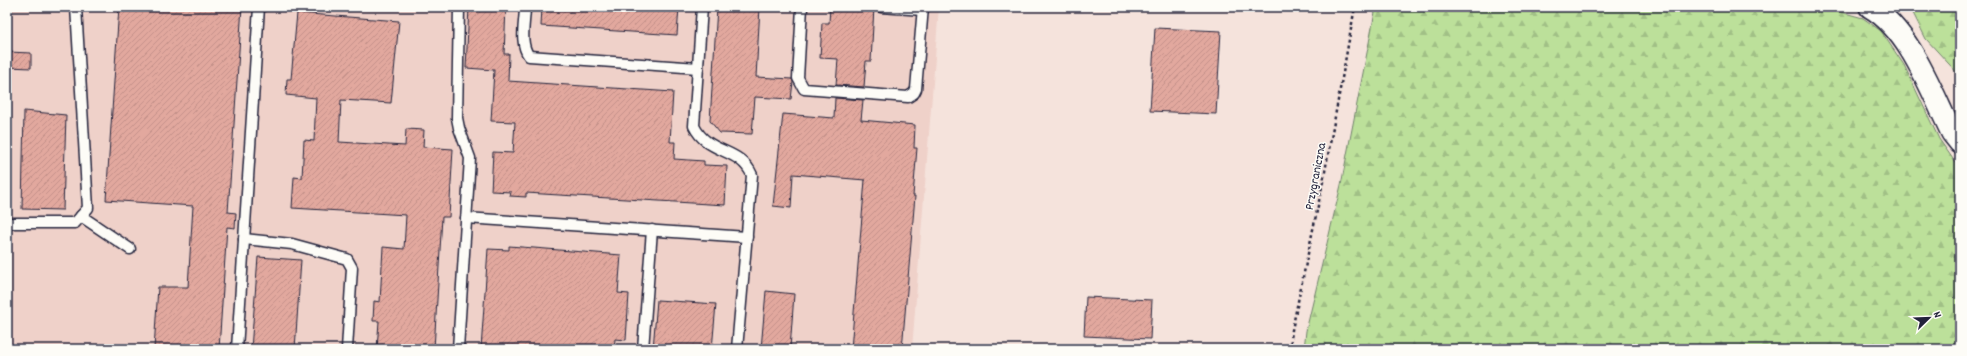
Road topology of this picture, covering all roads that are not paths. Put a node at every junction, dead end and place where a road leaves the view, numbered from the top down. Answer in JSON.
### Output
{"nodes":[{"id":1,"x":76,"y":7,"type":"edge"},
{"id":2,"x":260,"y":7,"type":"edge"},
{"id":3,"x":459,"y":7,"type":"edge"},
{"id":4,"x":525,"y":7,"type":"edge"},
{"id":5,"x":702,"y":7,"type":"edge"},
{"id":6,"x":802,"y":7,"type":"edge"},
{"id":7,"x":881,"y":7,"type":"edge"},
{"id":8,"x":1870,"y":7,"type":"edge"},
{"id":9,"x":923,"y":8,"type":"edge"},
{"id":10,"x":698,"y":68,"type":"junction"},
{"id":11,"x":1960,"y":143,"type":"edge"},
{"id":12,"x":81,"y":216,"type":"junction"},
{"id":13,"x":466,"y":218,"type":"junction"},
{"id":14,"x":7,"y":223,"type":"edge"},
{"id":15,"x":652,"y":230,"type":"junction"},
{"id":16,"x":747,"y":237,"type":"junction"},
{"id":17,"x":244,"y":239,"type":"junction"},
{"id":18,"x":130,"y":249,"type":"dead end"},
{"id":19,"x":237,"y":349,"type":"edge"},
{"id":20,"x":347,"y":349,"type":"edge"},
{"id":21,"x":458,"y":349,"type":"edge"},
{"id":22,"x":643,"y":349,"type":"edge"},
{"id":23,"x":737,"y":349,"type":"edge"}],
"edges":[{"from":1,"to":12,"type":"lane"},
{"from":2,"to":17,"type":"lane"},
{"from":3,"to":13,"type":"lane"},
{"from":4,"to":10,"type":"lane"},
{"from":5,"to":10,"type":"lane"},
{"from":6,"to":9,"type":"lane"},
{"from":7,"to":9,"type":"lane"},
{"from":8,"to":11,"type":"street"},
{"from":10,"to":16,"type":"lane"},
{"from":12,"to":14,"type":"lane"},
{"from":12,"to":18,"type":"lane"},
{"from":13,"to":15,"type":"lane"},
{"from":13,"to":21,"type":"lane"},
{"from":15,"to":16,"type":"lane"},
{"from":15,"to":22,"type":"lane"},
{"from":16,"to":23,"type":"lane"},
{"from":17,"to":19,"type":"lane"},
{"from":17,"to":20,"type":"lane"}]}
